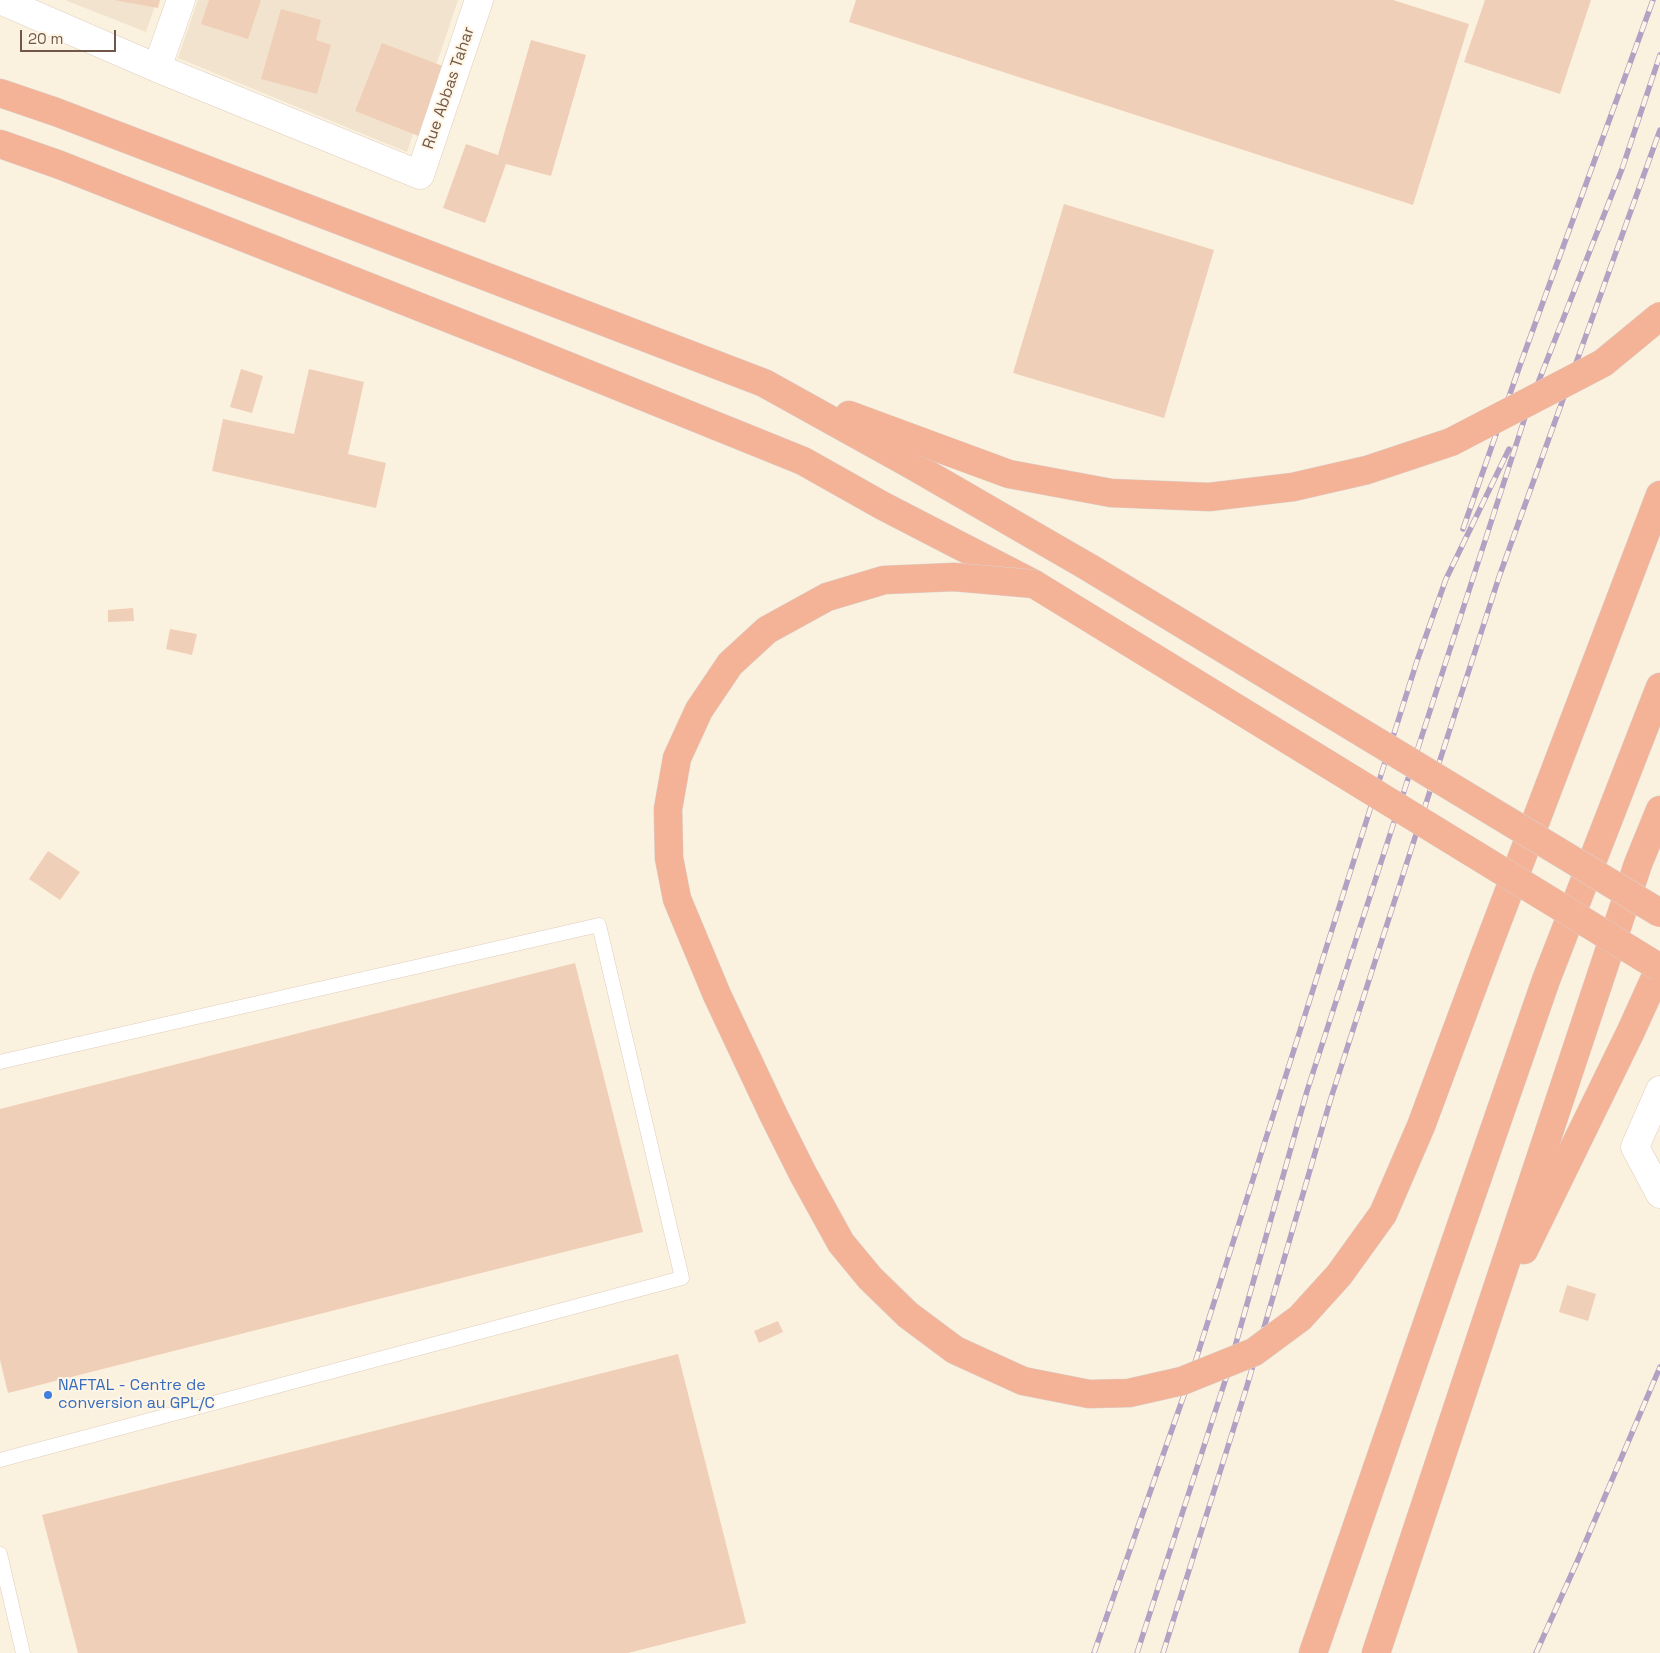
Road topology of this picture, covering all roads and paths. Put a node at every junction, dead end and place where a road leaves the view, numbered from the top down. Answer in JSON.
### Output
{"nodes":[{"id":1,"x":0,"y":0,"type":"edge"},
{"id":2,"x":181,"y":0,"type":"edge"},
{"id":3,"x":479,"y":0,"type":"edge"},
{"id":4,"x":157,"y":68,"type":"junction"},
{"id":5,"x":0,"y":93,"type":"edge"},
{"id":6,"x":0,"y":144,"type":"edge"},
{"id":7,"x":1660,"y":316,"type":"edge"},
{"id":8,"x":916,"y":453,"type":"junction"},
{"id":9,"x":1660,"y":495,"type":"edge"},
{"id":10,"x":1034,"y":584,"type":"junction"},
{"id":11,"x":1660,"y":687,"type":"edge"},
{"id":12,"x":1660,"y":810,"type":"edge"},
{"id":13,"x":1660,"y":913,"type":"edge"},
{"id":14,"x":1660,"y":968,"type":"edge"},
{"id":15,"x":0,"y":1062,"type":"edge"},
{"id":16,"x":1660,"y":1090,"type":"edge"},
{"id":17,"x":1660,"y":1194,"type":"edge"},
{"id":18,"x":1477,"y":1346,"type":"junction"},
{"id":19,"x":0,"y":1460,"type":"edge"},
{"id":20,"x":0,"y":1554,"type":"edge"},
{"id":21,"x":23,"y":1653,"type":"edge"},
{"id":22,"x":1313,"y":1653,"type":"edge"},
{"id":23,"x":1376,"y":1653,"type":"edge"}],
"edges":[{"from":1,"to":4,"type":"street"},
{"from":2,"to":4,"type":"street"},
{"from":3,"to":4,"type":"street","name":"Rue Abbas Tahar"},
{"from":5,"to":8,"type":"highway"},
{"from":6,"to":10,"type":"highway"},
{"from":7,"to":8,"type":"highway","bridge":true},
{"from":8,"to":13,"type":"highway","bridge":true},
{"from":9,"to":10,"type":"highway","bridge":true},
{"from":10,"to":14,"type":"highway","bridge":true},
{"from":11,"to":22,"type":"highway"},
{"from":12,"to":18,"type":"highway"},
{"from":14,"to":18,"type":"highway"},
{"from":15,"to":19,"type":"lane"},
{"from":16,"to":17,"type":"street"},
{"from":18,"to":23,"type":"highway"},
{"from":20,"to":21,"type":"lane"}]}
